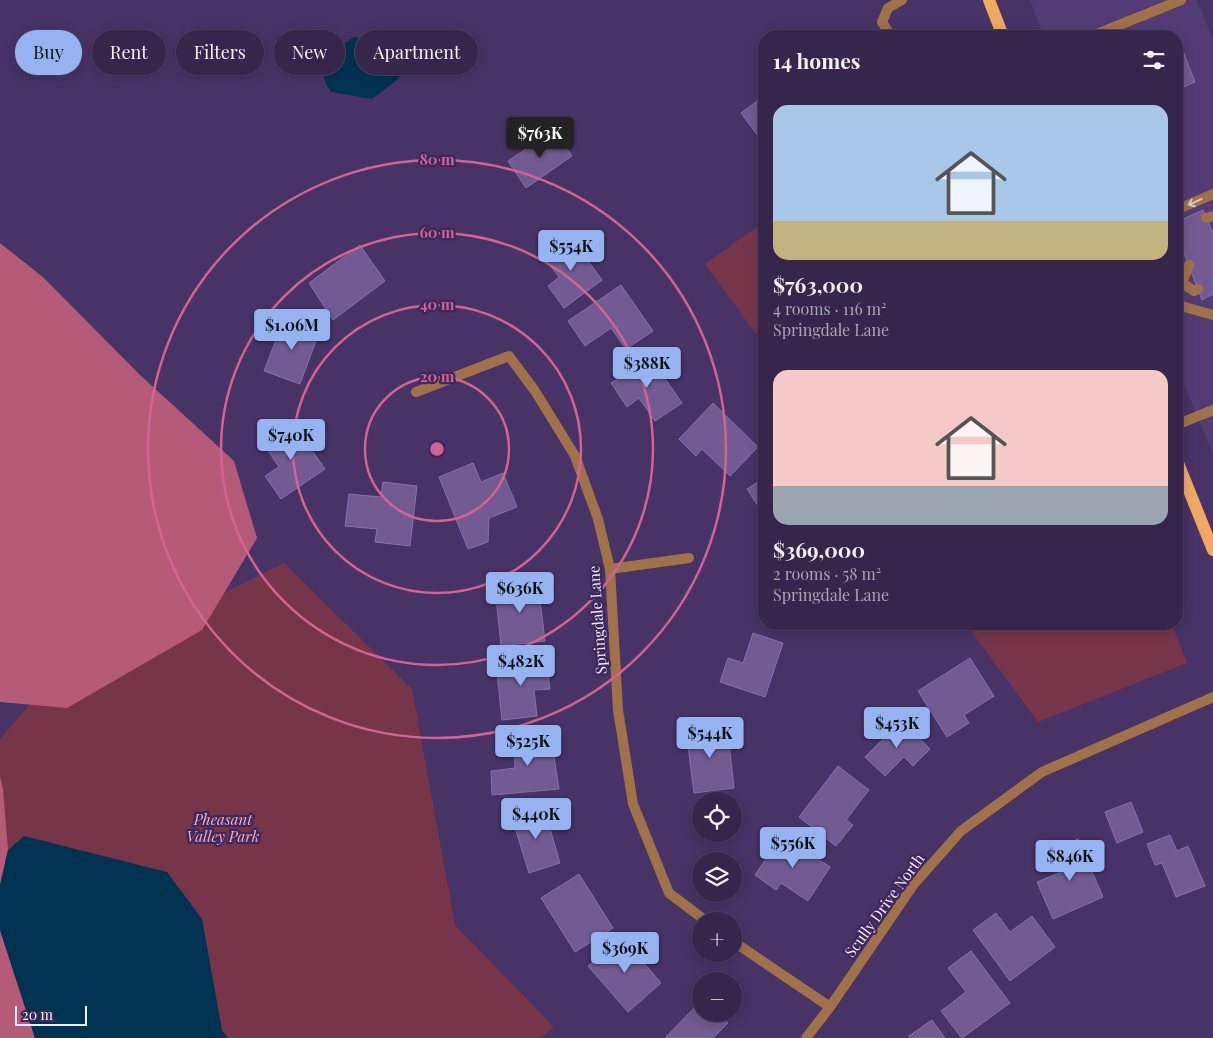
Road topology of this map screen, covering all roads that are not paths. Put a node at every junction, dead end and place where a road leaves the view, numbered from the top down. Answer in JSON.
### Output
{"nodes":[{"id":1,"x":902,"y":0,"type":"edge"},
{"id":2,"x":988,"y":0,"type":"edge"},
{"id":3,"x":1181,"y":0,"type":"edge"},
{"id":4,"x":887,"y":30,"type":"edge"},
{"id":5,"x":998,"y":30,"type":"edge"},
{"id":6,"x":1107,"y":30,"type":"edge"},
{"id":7,"x":1213,"y":194,"type":"edge"},
{"id":8,"x":1183,"y":207,"type":"edge"},
{"id":9,"x":1189,"y":265,"type":"dead end"},
{"id":10,"x":1183,"y":276,"type":"edge"},
{"id":11,"x":1194,"y":278,"type":"dead end"},
{"id":12,"x":1183,"y":282,"type":"edge"},
{"id":13,"x":1183,"y":286,"type":"edge"},
{"id":14,"x":1198,"y":290,"type":"dead end"},
{"id":15,"x":1183,"y":308,"type":"edge"},
{"id":16,"x":1213,"y":315,"type":"edge"},
{"id":17,"x":416,"y":392,"type":"dead end"},
{"id":18,"x":1213,"y":410,"type":"edge"},
{"id":19,"x":1183,"y":422,"type":"edge"},
{"id":20,"x":1183,"y":475,"type":"edge"},
{"id":21,"x":1213,"y":550,"type":"edge"},
{"id":22,"x":689,"y":558,"type":"dead end"},
{"id":23,"x":610,"y":569,"type":"junction"},
{"id":24,"x":1213,"y":697,"type":"edge"},
{"id":25,"x":694,"y":912,"type":"edge"},
{"id":26,"x":742,"y":947,"type":"edge"},
{"id":27,"x":830,"y":1007,"type":"junction"},
{"id":28,"x":806,"y":1038,"type":"edge"}],
"edges":[{"from":1,"to":4,"type":"street"},
{"from":2,"to":5,"type":"main road"},
{"from":3,"to":6,"type":"street"},
{"from":7,"to":8,"type":"street","one_way":true},
{"from":9,"to":10,"type":"street"},
{"from":11,"to":12,"type":"street"},
{"from":13,"to":14,"type":"street"},
{"from":15,"to":16,"type":"street"},
{"from":17,"to":23,"type":"street","name":"Springdale Lane"},
{"from":18,"to":19,"type":"street"},
{"from":20,"to":21,"type":"main road"},
{"from":22,"to":23,"type":"street"},
{"from":23,"to":25,"type":"street","name":"Springdale Lane"},
{"from":24,"to":27,"type":"street","name":"Scully Drive North"},
{"from":26,"to":27,"type":"street"},
{"from":27,"to":28,"type":"street","name":"Scully Drive North"}]}
